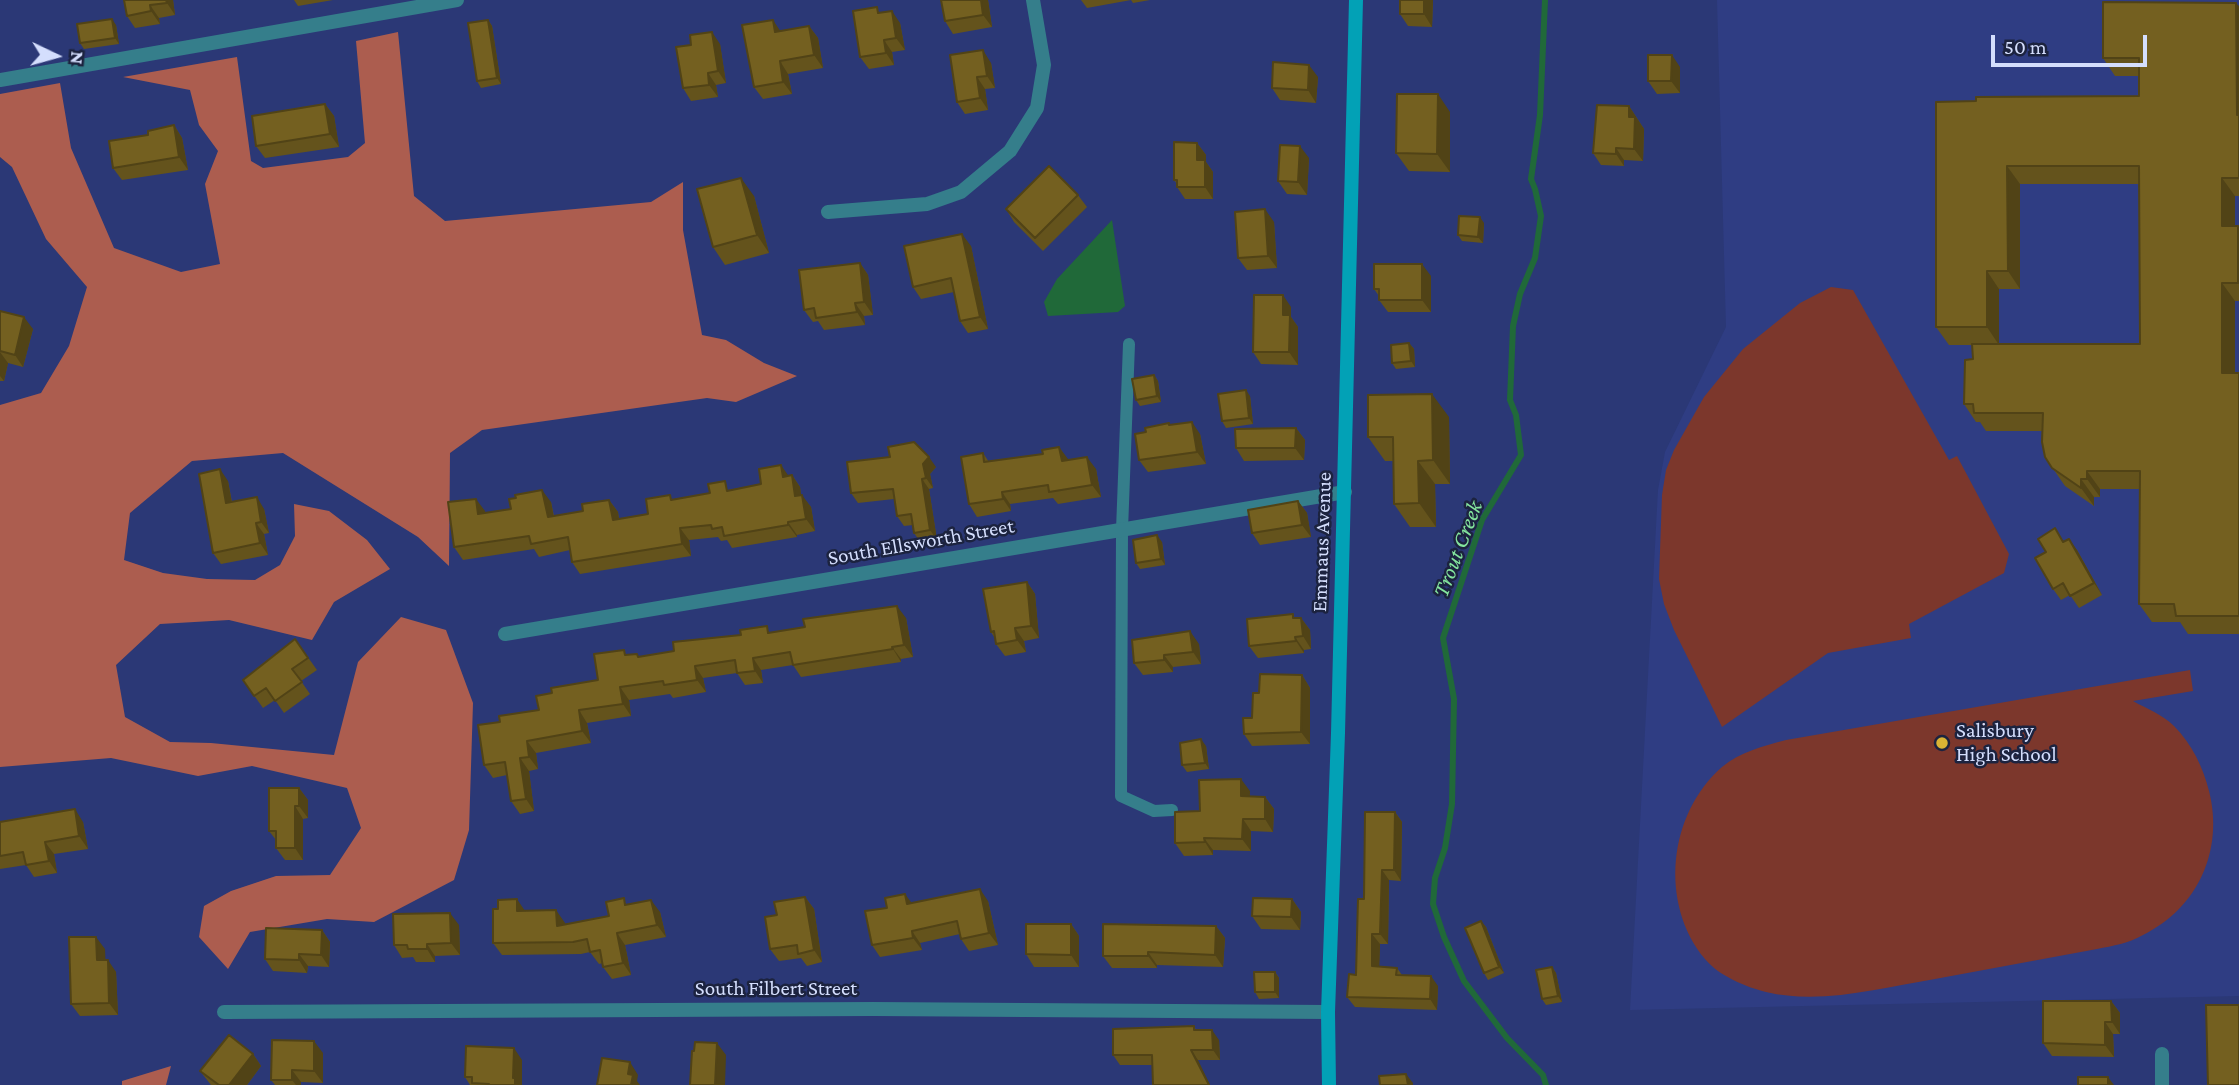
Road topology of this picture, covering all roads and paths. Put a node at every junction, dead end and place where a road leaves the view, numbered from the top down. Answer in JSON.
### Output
{"nodes":[{"id":1,"x":457,"y":0,"type":"edge"},
{"id":2,"x":1033,"y":0,"type":"edge"},
{"id":3,"x":1356,"y":0,"type":"edge"},
{"id":4,"x":0,"y":80,"type":"edge"},
{"id":5,"x":828,"y":212,"type":"dead end"},
{"id":6,"x":1129,"y":344,"type":"dead end"},
{"id":7,"x":1345,"y":492,"type":"junction"},
{"id":8,"x":1122,"y":530,"type":"junction"},
{"id":9,"x":505,"y":634,"type":"dead end"},
{"id":10,"x":1172,"y":810,"type":"dead end"},
{"id":11,"x":224,"y":1012,"type":"dead end"},
{"id":12,"x":1328,"y":1012,"type":"junction"},
{"id":13,"x":2162,"y":1054,"type":"dead end"},
{"id":14,"x":1329,"y":1085,"type":"edge"},
{"id":15,"x":2162,"y":1085,"type":"edge"}],
"edges":[{"from":1,"to":4,"type":"street"},
{"from":2,"to":5,"type":"street"},
{"from":3,"to":7,"type":"main road","name":"Emmaus Avenue"},
{"from":6,"to":8,"type":"lane"},
{"from":7,"to":8,"type":"street","name":"South Ellsworth Street"},
{"from":7,"to":12,"type":"main road","name":"Emmaus Avenue"},
{"from":8,"to":9,"type":"street","name":"South Ellsworth Street"},
{"from":8,"to":10,"type":"lane"},
{"from":11,"to":12,"type":"street","name":"South Filbert Street"},
{"from":12,"to":14,"type":"main road","name":"Emmaus Avenue"},
{"from":13,"to":15,"type":"street"}]}
